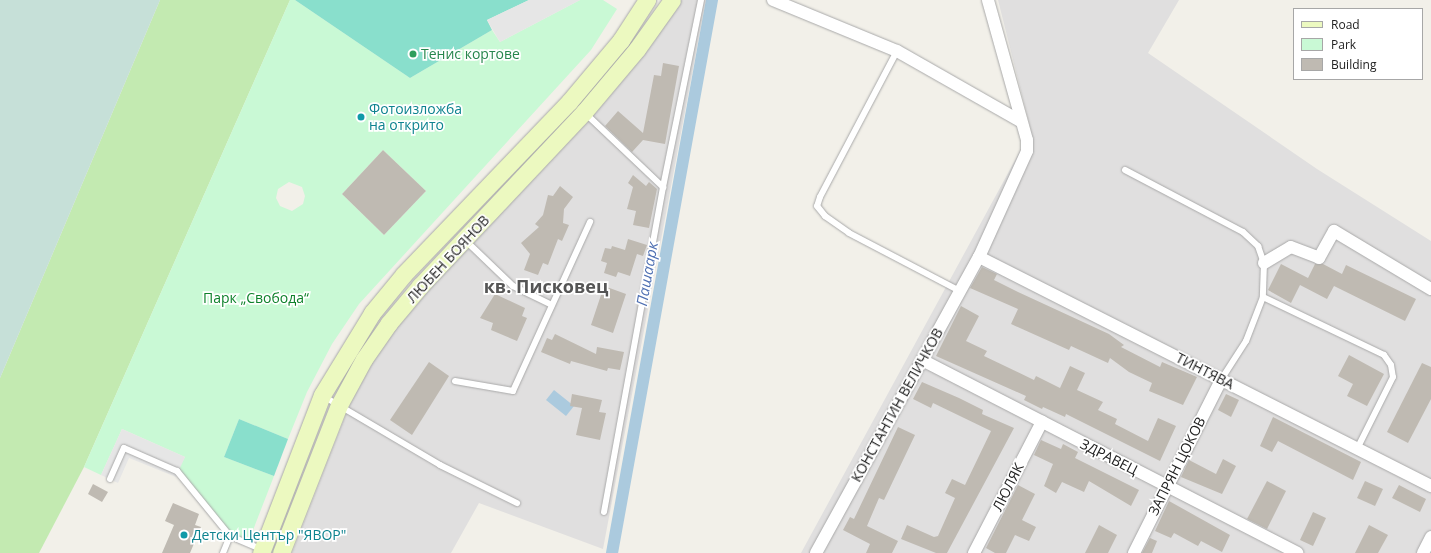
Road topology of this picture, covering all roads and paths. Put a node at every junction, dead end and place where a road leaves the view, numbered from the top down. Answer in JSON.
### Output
{"nodes":[{"id":1,"x":647,"y":0,"type":"edge"},
{"id":2,"x":672,"y":0,"type":"edge"},
{"id":3,"x":701,"y":0,"type":"edge"},
{"id":4,"x":773,"y":0,"type":"edge"},
{"id":5,"x":988,"y":0,"type":"edge"},
{"id":6,"x":897,"y":51,"type":"junction"},
{"id":7,"x":584,"y":112,"type":"junction"},
{"id":8,"x":1020,"y":121,"type":"junction"},
{"id":9,"x":1125,"y":170,"type":"dead end"},
{"id":10,"x":664,"y":187,"type":"junction"},
{"id":11,"x":590,"y":222,"type":"dead end"},
{"id":12,"x":452,"y":228,"type":"junction"},
{"id":13,"x":466,"y":241,"type":"junction"},
{"id":14,"x":979,"y":257,"type":"junction"},
{"id":15,"x":1264,"y":263,"type":"junction"},
{"id":16,"x":1431,"y":288,"type":"edge"},
{"id":17,"x":960,"y":292,"type":"junction"},
{"id":18,"x":1264,"y":297,"type":"junction"},
{"id":19,"x":552,"y":305,"type":"junction"},
{"id":20,"x":922,"y":360,"type":"junction"},
{"id":21,"x":1221,"y":380,"type":"junction"},
{"id":22,"x":456,"y":381,"type":"dead end"},
{"id":23,"x":322,"y":395,"type":"junction"},
{"id":24,"x":339,"y":405,"type":"junction"},
{"id":25,"x":1042,"y":422,"type":"junction"},
{"id":26,"x":1357,"y":449,"type":"junction"},
{"id":27,"x":110,"y":479,"type":"dead end"},
{"id":28,"x":1167,"y":486,"type":"junction"},
{"id":29,"x":1431,"y":486,"type":"edge"},
{"id":30,"x":517,"y":502,"type":"dead end"},
{"id":31,"x":604,"y":512,"type":"dead end"},
{"id":32,"x":230,"y":536,"type":"junction"},
{"id":33,"x":1431,"y":537,"type":"edge"},
{"id":34,"x":1279,"y":549,"type":"edge"},
{"id":35,"x":262,"y":551,"type":"edge"},
{"id":36,"x":223,"y":553,"type":"edge"},
{"id":37,"x":281,"y":553,"type":"edge"},
{"id":38,"x":816,"y":553,"type":"edge"},
{"id":39,"x":974,"y":553,"type":"edge"},
{"id":40,"x":1134,"y":553,"type":"edge"},
{"id":41,"x":1297,"y":553,"type":"edge"},
{"id":42,"x":1423,"y":553,"type":"edge"}],
"edges":[{"from":1,"to":12,"type":"street","name":"ЛЮБЕН БОЯНОВ"},
{"from":2,"to":7,"type":"street","name":"ЛЮБЕН БОЯНОВ"},
{"from":3,"to":10,"type":"lane"},
{"from":4,"to":6,"type":"street"},
{"from":5,"to":8,"type":"street","name":"КОНСТАНТИН ВЕЛИЧКОВ"},
{"from":6,"to":8,"type":"street"},
{"from":6,"to":17,"type":"lane"},
{"from":7,"to":10,"type":"lane"},
{"from":7,"to":13,"type":"street","name":"ЛЮБЕН БОЯНОВ"},
{"from":8,"to":14,"type":"street","name":"КОНСТАНТИН ВЕЛИЧКОВ"},
{"from":9,"to":15,"type":"lane"},
{"from":10,"to":31,"type":"lane"},
{"from":11,"to":19,"type":"lane"},
{"from":12,"to":13,"type":"street"},
{"from":12,"to":23,"type":"street","name":"ЛЮБЕН БОЯНОВ"},
{"from":13,"to":19,"type":"lane"},
{"from":13,"to":24,"type":"street","name":"ЛЮБЕН БОЯНОВ"},
{"from":14,"to":17,"type":"street","name":"КОНСТАНТИН ВЕЛИЧКОВ"},
{"from":14,"to":21,"type":"street","name":"ТИНТЯВА"},
{"from":15,"to":16,"type":"street"},
{"from":15,"to":18,"type":"lane"},
{"from":17,"to":20,"type":"street","name":"КОНСТАНТИН ВЕЛИЧКОВ"},
{"from":18,"to":21,"type":"lane"},
{"from":18,"to":26,"type":"lane"},
{"from":19,"to":22,"type":"lane"},
{"from":20,"to":25,"type":"street","name":"ЗДРАВЕЦ"},
{"from":20,"to":38,"type":"street","name":"КОНСТАНТИН ВЕЛИЧКОВ"},
{"from":21,"to":26,"type":"street","name":"ТИНТЯВА"},
{"from":21,"to":28,"type":"street","name":"ЗАПРЯН ЦОКОВ"},
{"from":23,"to":24,"type":"lane"},
{"from":23,"to":35,"type":"street","name":"ЛЮБЕН БОЯНОВ"},
{"from":24,"to":30,"type":"lane"},
{"from":24,"to":37,"type":"street","name":"ЛЮБЕН БОЯНОВ"},
{"from":25,"to":28,"type":"street","name":"ЗДРАВЕЦ"},
{"from":25,"to":39,"type":"street","name":"ЛЮЛЯК"},
{"from":26,"to":29,"type":"street","name":"ТИНТЯВА"},
{"from":27,"to":32,"type":"lane"},
{"from":28,"to":34,"type":"street","name":"ЗДРАВЕЦ"},
{"from":28,"to":40,"type":"street","name":"ЗАПРЯН ЦОКОВ"},
{"from":32,"to":35,"type":"lane"},
{"from":32,"to":36,"type":"lane"},
{"from":33,"to":42,"type":"street"},
{"from":34,"to":41,"type":"street","name":"ЗДРАВЕЦ"}]}
